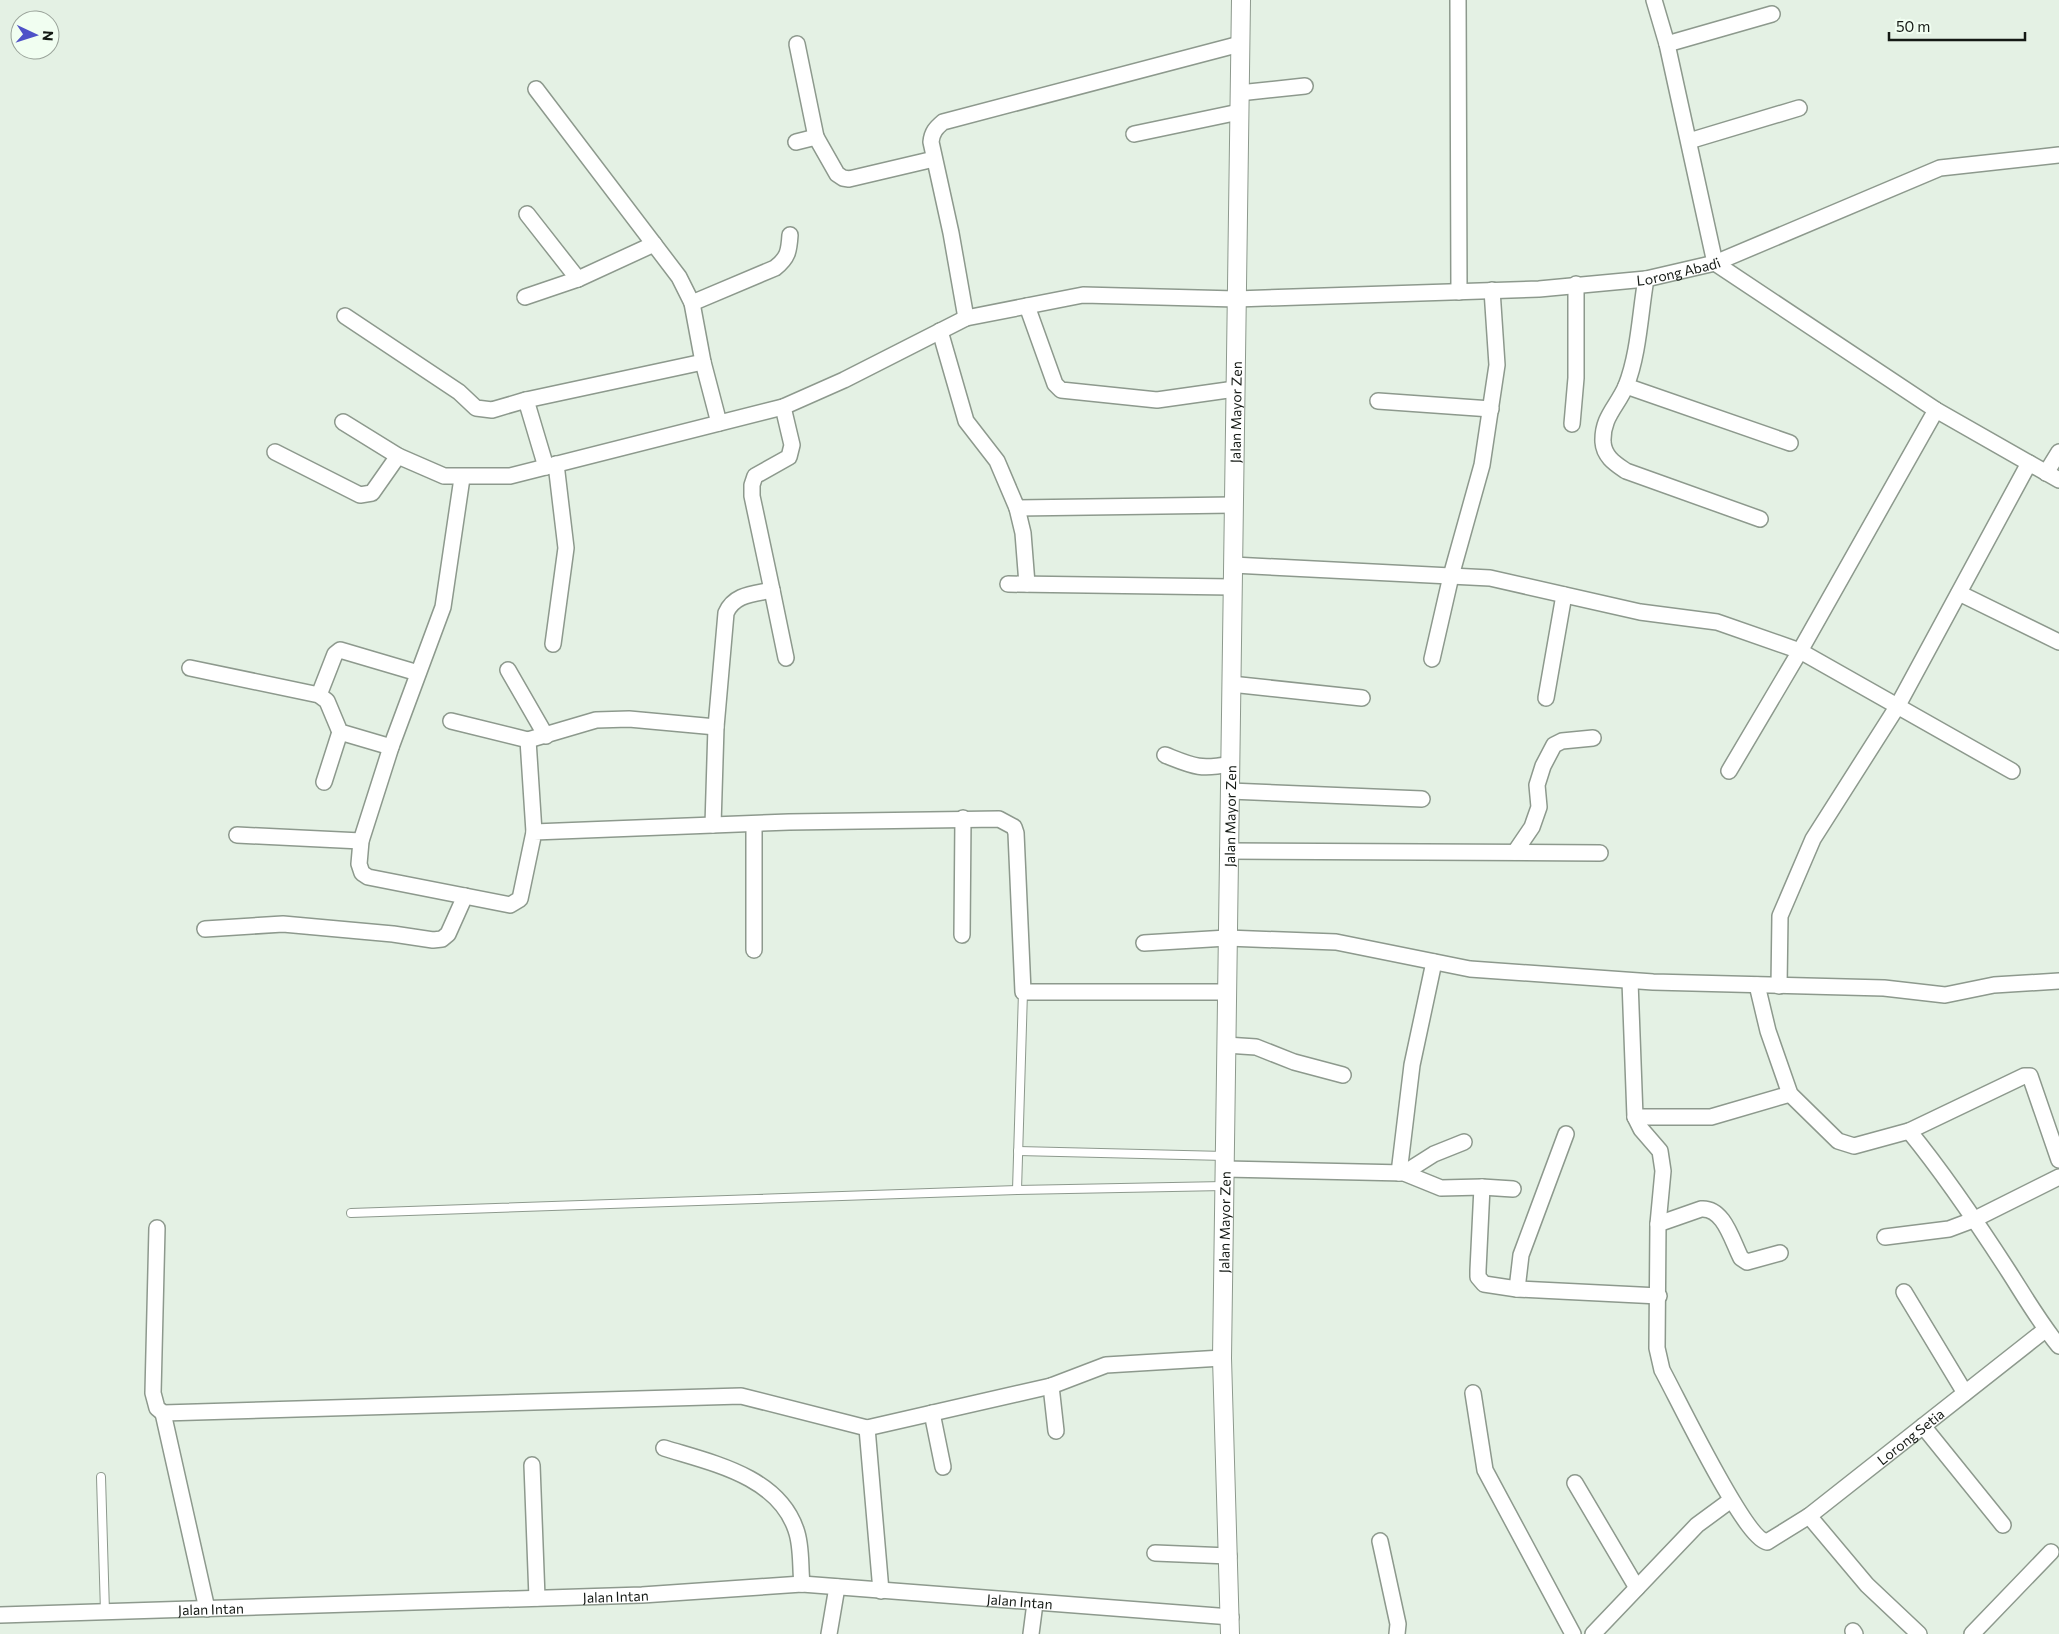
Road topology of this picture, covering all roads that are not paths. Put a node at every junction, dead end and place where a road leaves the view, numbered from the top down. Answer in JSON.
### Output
{"nodes":[{"id":1,"x":1241,"y":0,"type":"edge"},
{"id":2,"x":1458,"y":0,"type":"edge"},
{"id":3,"x":1654,"y":0,"type":"edge"},
{"id":4,"x":1772,"y":14,"type":"dead end"},
{"id":5,"x":797,"y":44,"type":"dead end"},
{"id":6,"x":1240,"y":44,"type":"junction"},
{"id":7,"x":1667,"y":44,"type":"junction"},
{"id":8,"x":1305,"y":86,"type":"dead end"},
{"id":9,"x":536,"y":89,"type":"dead end"},
{"id":10,"x":1239,"y":93,"type":"junction"},
{"id":11,"x":1799,"y":108,"type":"dead end"},
{"id":12,"x":1239,"y":112,"type":"junction"},
{"id":13,"x":1134,"y":134,"type":"dead end"},
{"id":14,"x":816,"y":137,"type":"junction"},
{"id":15,"x":1689,"y":141,"type":"junction"},
{"id":16,"x":796,"y":142,"type":"dead end"},
{"id":17,"x":2059,"y":155,"type":"edge"},
{"id":18,"x":934,"y":159,"type":"junction"},
{"id":19,"x":528,"y":214,"type":"dead end"},
{"id":20,"x":790,"y":235,"type":"dead end"},
{"id":21,"x":654,"y":244,"type":"junction"},
{"id":22,"x":1715,"y":263,"type":"junction"},
{"id":23,"x":578,"y":279,"type":"junction"},
{"id":24,"x":1646,"y":279,"type":"junction"},
{"id":25,"x":1576,"y":284,"type":"junction"},
{"id":26,"x":1492,"y":290,"type":"junction"},
{"id":27,"x":1459,"y":292,"type":"junction"},
{"id":28,"x":525,"y":297,"type":"dead end"},
{"id":29,"x":1236,"y":299,"type":"junction"},
{"id":30,"x":692,"y":302,"type":"junction"},
{"id":31,"x":1027,"y":306,"type":"junction"},
{"id":32,"x":345,"y":316,"type":"dead end"},
{"id":33,"x":966,"y":318,"type":"junction"},
{"id":34,"x":940,"y":331,"type":"junction"},
{"id":35,"x":703,"y":362,"type":"junction"},
{"id":36,"x":1626,"y":386,"type":"junction"},
{"id":37,"x":1235,"y":389,"type":"junction"},
{"id":38,"x":526,"y":400,"type":"junction"},
{"id":39,"x":1378,"y":401,"type":"dead end"},
{"id":40,"x":783,"y":407,"type":"junction"},
{"id":41,"x":1491,"y":409,"type":"junction"},
{"id":42,"x":1936,"y":410,"type":"junction"},
{"id":43,"x":343,"y":422,"type":"dead end"},
{"id":44,"x":719,"y":423,"type":"junction"},
{"id":45,"x":1572,"y":424,"type":"dead end"},
{"id":46,"x":1790,"y":443,"type":"dead end"},
{"id":47,"x":275,"y":452,"type":"dead end"},
{"id":48,"x":2059,"y":452,"type":"edge"},
{"id":49,"x":398,"y":456,"type":"junction"},
{"id":50,"x":2029,"y":463,"type":"junction"},
{"id":51,"x":551,"y":466,"type":"junction"},
{"id":52,"x":2053,"y":476,"type":"edge"},
{"id":53,"x":462,"y":478,"type":"junction"},
{"id":54,"x":1234,"y":505,"type":"junction"},
{"id":55,"x":1017,"y":508,"type":"junction"},
{"id":56,"x":1760,"y":519,"type":"dead end"},
{"id":57,"x":1232,"y":566,"type":"junction"},
{"id":58,"x":1451,"y":576,"type":"junction"},
{"id":59,"x":1008,"y":584,"type":"dead end"},
{"id":60,"x":1027,"y":584,"type":"junction"},
{"id":61,"x":1232,"y":587,"type":"junction"},
{"id":62,"x":772,"y":590,"type":"junction"},
{"id":63,"x":1959,"y":593,"type":"junction"},
{"id":64,"x":1564,"y":595,"type":"junction"},
{"id":65,"x":2059,"y":642,"type":"edge"},
{"id":66,"x":553,"y":644,"type":"dead end"},
{"id":67,"x":1800,"y":651,"type":"junction"},
{"id":68,"x":786,"y":658,"type":"dead end"},
{"id":69,"x":1432,"y":659,"type":"dead end"},
{"id":70,"x":190,"y":668,"type":"dead end"},
{"id":71,"x":508,"y":670,"type":"dead end"},
{"id":72,"x":418,"y":673,"type":"junction"},
{"id":73,"x":1231,"y":684,"type":"junction"},
{"id":74,"x":319,"y":694,"type":"junction"},
{"id":75,"x":1362,"y":698,"type":"dead end"},
{"id":76,"x":1546,"y":698,"type":"dead end"},
{"id":77,"x":1898,"y":707,"type":"junction"},
{"id":78,"x":451,"y":721,"type":"dead end"},
{"id":79,"x":716,"y":728,"type":"junction"},
{"id":80,"x":340,"y":732,"type":"junction"},
{"id":81,"x":546,"y":736,"type":"junction"},
{"id":82,"x":1593,"y":738,"type":"dead end"},
{"id":83,"x":528,"y":740,"type":"junction"},
{"id":84,"x":391,"y":747,"type":"junction"},
{"id":85,"x":1165,"y":756,"type":"dead end"},
{"id":86,"x":1230,"y":764,"type":"junction"},
{"id":87,"x":1729,"y":771,"type":"dead end"},
{"id":88,"x":2012,"y":771,"type":"dead end"},
{"id":89,"x":324,"y":782,"type":"dead end"},
{"id":90,"x":1230,"y":791,"type":"junction"},
{"id":91,"x":1422,"y":799,"type":"dead end"},
{"id":92,"x":963,"y":818,"type":"junction"},
{"id":93,"x":754,"y":824,"type":"junction"},
{"id":94,"x":713,"y":825,"type":"junction"},
{"id":95,"x":534,"y":832,"type":"junction"},
{"id":96,"x":237,"y":835,"type":"dead end"},
{"id":97,"x":361,"y":841,"type":"junction"},
{"id":98,"x":1228,"y":851,"type":"junction"},
{"id":99,"x":1515,"y":852,"type":"junction"},
{"id":100,"x":1600,"y":853,"type":"dead end"},
{"id":101,"x":465,"y":896,"type":"junction"},
{"id":102,"x":205,"y":929,"type":"dead end"},
{"id":103,"x":962,"y":935,"type":"dead end"},
{"id":104,"x":1227,"y":938,"type":"junction"},
{"id":105,"x":1144,"y":943,"type":"dead end"},
{"id":106,"x":754,"y":950,"type":"dead end"},
{"id":107,"x":1434,"y":962,"type":"junction"},
{"id":108,"x":1630,"y":981,"type":"junction"},
{"id":109,"x":2059,"y":981,"type":"edge"},
{"id":110,"x":1757,"y":985,"type":"junction"},
{"id":111,"x":1779,"y":986,"type":"junction"},
{"id":112,"x":1023,"y":992,"type":"junction"},
{"id":113,"x":1227,"y":992,"type":"junction"},
{"id":114,"x":1226,"y":1045,"type":"junction"},
{"id":115,"x":1343,"y":1075,"type":"dead end"},
{"id":116,"x":1790,"y":1094,"type":"junction"},
{"id":117,"x":1636,"y":1117,"type":"junction"},
{"id":118,"x":1909,"y":1131,"type":"junction"},
{"id":119,"x":1566,"y":1134,"type":"dead end"},
{"id":120,"x":1464,"y":1142,"type":"dead end"},
{"id":121,"x":1018,"y":1151,"type":"junction"},
{"id":122,"x":2059,"y":1160,"type":"edge"},
{"id":123,"x":1225,"y":1162,"type":"junction"},
{"id":124,"x":1402,"y":1173,"type":"junction"},
{"id":125,"x":2059,"y":1177,"type":"edge"},
{"id":126,"x":1224,"y":1186,"type":"junction"},
{"id":127,"x":1482,"y":1187,"type":"junction"},
{"id":128,"x":1018,"y":1190,"type":"junction"},
{"id":129,"x":1513,"y":1190,"type":"dead end"},
{"id":130,"x":351,"y":1213,"type":"dead end"},
{"id":131,"x":1973,"y":1220,"type":"junction"},
{"id":132,"x":1658,"y":1224,"type":"junction"},
{"id":133,"x":157,"y":1228,"type":"dead end"},
{"id":134,"x":1885,"y":1237,"type":"dead end"},
{"id":135,"x":1780,"y":1253,"type":"dead end"},
{"id":136,"x":1517,"y":1289,"type":"junction"},
{"id":137,"x":1904,"y":1292,"type":"dead end"},
{"id":138,"x":1659,"y":1296,"type":"junction"},
{"id":139,"x":2046,"y":1330,"type":"junction"},
{"id":140,"x":2059,"y":1346,"type":"edge"},
{"id":141,"x":1222,"y":1358,"type":"junction"},
{"id":142,"x":1051,"y":1386,"type":"junction"},
{"id":143,"x":1472,"y":1393,"type":"dead end"},
{"id":144,"x":1965,"y":1393,"type":"junction"},
{"id":145,"x":163,"y":1413,"type":"junction"},
{"id":146,"x":932,"y":1413,"type":"junction"},
{"id":147,"x":1923,"y":1426,"type":"junction"},
{"id":148,"x":867,"y":1428,"type":"junction"},
{"id":149,"x":1056,"y":1431,"type":"dead end"},
{"id":150,"x":664,"y":1448,"type":"dead end"},
{"id":151,"x":532,"y":1465,"type":"dead end"},
{"id":152,"x":943,"y":1467,"type":"dead end"},
{"id":153,"x":101,"y":1477,"type":"dead end"},
{"id":154,"x":1575,"y":1483,"type":"dead end"},
{"id":155,"x":1731,"y":1500,"type":"junction"},
{"id":156,"x":1810,"y":1516,"type":"junction"},
{"id":157,"x":2003,"y":1525,"type":"dead end"},
{"id":158,"x":1380,"y":1541,"type":"dead end"},
{"id":159,"x":2051,"y":1552,"type":"dead end"},
{"id":160,"x":1155,"y":1553,"type":"dead end"},
{"id":161,"x":1229,"y":1556,"type":"junction"},
{"id":162,"x":802,"y":1584,"type":"junction"},
{"id":163,"x":837,"y":1587,"type":"junction"},
{"id":164,"x":1637,"y":1588,"type":"junction"},
{"id":165,"x":881,"y":1591,"type":"junction"},
{"id":166,"x":537,"y":1598,"type":"junction"},
{"id":167,"x":1035,"y":1603,"type":"junction"},
{"id":168,"x":207,"y":1609,"type":"junction"},
{"id":169,"x":105,"y":1612,"type":"junction"},
{"id":170,"x":0,"y":1615,"type":"edge"},
{"id":171,"x":1231,"y":1625,"type":"edge"},
{"id":172,"x":829,"y":1634,"type":"edge"},
{"id":173,"x":1031,"y":1634,"type":"edge"},
{"id":174,"x":1397,"y":1634,"type":"edge"},
{"id":175,"x":1573,"y":1634,"type":"edge"},
{"id":176,"x":1593,"y":1634,"type":"edge"},
{"id":177,"x":1919,"y":1634,"type":"edge"},
{"id":178,"x":1972,"y":1634,"type":"edge"}],
"edges":[{"from":1,"to":6,"type":"street","name":"Jalan Mayor Zen"},
{"from":2,"to":27,"type":"street"},
{"from":3,"to":7,"type":"street"},
{"from":4,"to":7,"type":"street"},
{"from":5,"to":14,"type":"street"},
{"from":6,"to":10,"type":"street","name":"Jalan Mayor Zen"},
{"from":6,"to":18,"type":"street"},
{"from":7,"to":15,"type":"street"},
{"from":8,"to":10,"type":"street"},
{"from":9,"to":21,"type":"street"},
{"from":10,"to":12,"type":"street","name":"Jalan Mayor Zen"},
{"from":11,"to":15,"type":"street"},
{"from":12,"to":13,"type":"street"},
{"from":12,"to":29,"type":"street","name":"Jalan Mayor Zen"},
{"from":14,"to":16,"type":"street"},
{"from":14,"to":18,"type":"street"},
{"from":15,"to":22,"type":"street"},
{"from":17,"to":22,"type":"street"},
{"from":18,"to":33,"type":"street"},
{"from":19,"to":23,"type":"street"},
{"from":20,"to":30,"type":"street"},
{"from":21,"to":23,"type":"street"},
{"from":21,"to":30,"type":"street"},
{"from":22,"to":24,"type":"street","name":"Lorong Abadi"},
{"from":22,"to":42,"type":"street","name":"Lorong Abadi"},
{"from":23,"to":28,"type":"street"},
{"from":24,"to":25,"type":"street","name":"Lorong Abadi"},
{"from":24,"to":36,"type":"street"},
{"from":25,"to":26,"type":"street","name":"Lorong Abadi"},
{"from":25,"to":45,"type":"street"},
{"from":26,"to":27,"type":"street","name":"Lorong Abadi"},
{"from":26,"to":41,"type":"street"},
{"from":27,"to":29,"type":"street","name":"Lorong Abadi"},
{"from":29,"to":31,"type":"street","name":"Lorong Abadi"},
{"from":29,"to":37,"type":"street","name":"Jalan Mayor Zen"},
{"from":30,"to":35,"type":"street"},
{"from":31,"to":33,"type":"street","name":"Lorong Abadi"},
{"from":31,"to":37,"type":"street"},
{"from":32,"to":38,"type":"street"},
{"from":33,"to":34,"type":"street","name":"Lorong Abadi"},
{"from":34,"to":40,"type":"street","name":"Lorong Abadi"},
{"from":34,"to":55,"type":"street"},
{"from":35,"to":38,"type":"street"},
{"from":35,"to":44,"type":"street"},
{"from":36,"to":46,"type":"street"},
{"from":36,"to":56,"type":"street"},
{"from":37,"to":54,"type":"street","name":"Jalan Mayor Zen"},
{"from":38,"to":51,"type":"street"},
{"from":39,"to":41,"type":"street"},
{"from":40,"to":44,"type":"street","name":"Lorong Abadi"},
{"from":40,"to":62,"type":"street"},
{"from":41,"to":58,"type":"street"},
{"from":42,"to":50,"type":"street","name":"Lorong Abadi"},
{"from":42,"to":67,"type":"street"},
{"from":43,"to":49,"type":"street","name":"Lorong Abadi"},
{"from":44,"to":51,"type":"street","name":"Lorong Abadi"},
{"from":47,"to":49,"type":"street"},
{"from":48,"to":52,"type":"street"},
{"from":49,"to":53,"type":"street","name":"Lorong Abadi"},
{"from":50,"to":52,"type":"street","name":"Lorong Abadi"},
{"from":50,"to":63,"type":"street"},
{"from":51,"to":53,"type":"street","name":"Lorong Abadi"},
{"from":51,"to":66,"type":"street"},
{"from":53,"to":72,"type":"street"},
{"from":54,"to":55,"type":"street"},
{"from":54,"to":57,"type":"street","name":"Jalan Mayor Zen"},
{"from":55,"to":60,"type":"street"},
{"from":57,"to":58,"type":"street"},
{"from":57,"to":61,"type":"street","name":"Jalan Mayor Zen"},
{"from":58,"to":64,"type":"street"},
{"from":58,"to":69,"type":"street"},
{"from":59,"to":60,"type":"street"},
{"from":60,"to":61,"type":"street"},
{"from":61,"to":73,"type":"street","name":"Jalan Mayor Zen"},
{"from":62,"to":68,"type":"street"},
{"from":62,"to":79,"type":"street"},
{"from":63,"to":65,"type":"street"},
{"from":63,"to":77,"type":"street"},
{"from":64,"to":67,"type":"street"},
{"from":64,"to":76,"type":"street"},
{"from":67,"to":77,"type":"street"},
{"from":67,"to":87,"type":"street"},
{"from":70,"to":74,"type":"street"},
{"from":71,"to":81,"type":"street"},
{"from":72,"to":74,"type":"street"},
{"from":72,"to":84,"type":"street"},
{"from":73,"to":75,"type":"street"},
{"from":73,"to":86,"type":"street","name":"Jalan Mayor Zen"},
{"from":74,"to":80,"type":"street"},
{"from":77,"to":88,"type":"street"},
{"from":77,"to":111,"type":"street"},
{"from":78,"to":83,"type":"street"},
{"from":79,"to":81,"type":"street"},
{"from":79,"to":94,"type":"street"},
{"from":80,"to":84,"type":"street"},
{"from":80,"to":89,"type":"street"},
{"from":81,"to":83,"type":"street"},
{"from":82,"to":99,"type":"street"},
{"from":83,"to":95,"type":"street"},
{"from":84,"to":97,"type":"street"},
{"from":85,"to":86,"type":"street"},
{"from":86,"to":90,"type":"street","name":"Jalan Mayor Zen"},
{"from":90,"to":91,"type":"street"},
{"from":90,"to":98,"type":"street","name":"Jalan Mayor Zen"},
{"from":92,"to":93,"type":"street"},
{"from":92,"to":103,"type":"street"},
{"from":92,"to":112,"type":"street"},
{"from":93,"to":94,"type":"street"},
{"from":93,"to":106,"type":"street"},
{"from":94,"to":95,"type":"street"},
{"from":95,"to":101,"type":"street"},
{"from":96,"to":97,"type":"street"},
{"from":97,"to":101,"type":"street"},
{"from":98,"to":99,"type":"street"},
{"from":98,"to":104,"type":"street","name":"Jalan Mayor Zen"},
{"from":99,"to":100,"type":"street"},
{"from":101,"to":102,"type":"street"},
{"from":104,"to":105,"type":"street"},
{"from":104,"to":107,"type":"street"},
{"from":104,"to":113,"type":"street","name":"Jalan Mayor Zen"},
{"from":107,"to":108,"type":"street"},
{"from":107,"to":124,"type":"street"},
{"from":108,"to":110,"type":"street"},
{"from":108,"to":117,"type":"street"},
{"from":109,"to":111,"type":"street"},
{"from":110,"to":111,"type":"street"},
{"from":110,"to":116,"type":"street"},
{"from":112,"to":113,"type":"street"},
{"from":112,"to":121,"type":"lane"},
{"from":113,"to":114,"type":"street","name":"Jalan Mayor Zen"},
{"from":114,"to":115,"type":"street"},
{"from":114,"to":123,"type":"street","name":"Jalan Mayor Zen"},
{"from":116,"to":117,"type":"street"},
{"from":116,"to":118,"type":"street"},
{"from":117,"to":132,"type":"street"},
{"from":118,"to":122,"type":"street"},
{"from":118,"to":131,"type":"street"},
{"from":119,"to":136,"type":"street"},
{"from":120,"to":124,"type":"street"},
{"from":121,"to":123,"type":"lane"},
{"from":121,"to":128,"type":"lane"},
{"from":123,"to":124,"type":"street"},
{"from":123,"to":126,"type":"street","name":"Jalan Mayor Zen"},
{"from":124,"to":127,"type":"street"},
{"from":125,"to":131,"type":"street"},
{"from":126,"to":128,"type":"lane"},
{"from":126,"to":141,"type":"street","name":"Jalan Mayor Zen"},
{"from":127,"to":129,"type":"street"},
{"from":127,"to":136,"type":"street"},
{"from":128,"to":130,"type":"lane"},
{"from":131,"to":134,"type":"street"},
{"from":131,"to":139,"type":"street"},
{"from":132,"to":135,"type":"street"},
{"from":132,"to":138,"type":"street"},
{"from":133,"to":145,"type":"street"},
{"from":136,"to":138,"type":"street"},
{"from":137,"to":144,"type":"street"},
{"from":138,"to":155,"type":"street"},
{"from":139,"to":140,"type":"street"},
{"from":139,"to":144,"type":"street","name":"Lorong Setia"},
{"from":141,"to":142,"type":"street"},
{"from":141,"to":161,"type":"street","name":"Jalan Mayor Zen"},
{"from":142,"to":146,"type":"street"},
{"from":142,"to":149,"type":"street"},
{"from":143,"to":175,"type":"street"},
{"from":144,"to":147,"type":"street","name":"Lorong Setia"},
{"from":145,"to":148,"type":"street"},
{"from":145,"to":168,"type":"street"},
{"from":146,"to":148,"type":"street"},
{"from":146,"to":152,"type":"street"},
{"from":147,"to":156,"type":"street","name":"Lorong Setia"},
{"from":147,"to":157,"type":"street"},
{"from":148,"to":165,"type":"street"},
{"from":150,"to":162,"type":"street"},
{"from":151,"to":166,"type":"street"},
{"from":153,"to":169,"type":"lane"},
{"from":154,"to":164,"type":"street"},
{"from":155,"to":156,"type":"street","name":"Lorong Setia"},
{"from":155,"to":164,"type":"street"},
{"from":156,"to":177,"type":"street"},
{"from":158,"to":174,"type":"street"},
{"from":159,"to":178,"type":"street"},
{"from":160,"to":161,"type":"street"},
{"from":161,"to":171,"type":"street","name":"Jalan Mayor Zen"},
{"from":162,"to":163,"type":"street","name":"Jalan Intan"},
{"from":162,"to":166,"type":"street","name":"Jalan Intan"},
{"from":163,"to":165,"type":"street","name":"Jalan Intan"},
{"from":163,"to":172,"type":"street"},
{"from":164,"to":176,"type":"street"},
{"from":165,"to":167,"type":"street","name":"Jalan Intan"},
{"from":166,"to":168,"type":"street","name":"Jalan Intan"},
{"from":167,"to":171,"type":"street","name":"Jalan Intan"},
{"from":167,"to":173,"type":"street"},
{"from":168,"to":169,"type":"street","name":"Jalan Intan"},
{"from":169,"to":170,"type":"street","name":"Jalan Intan"}]}
